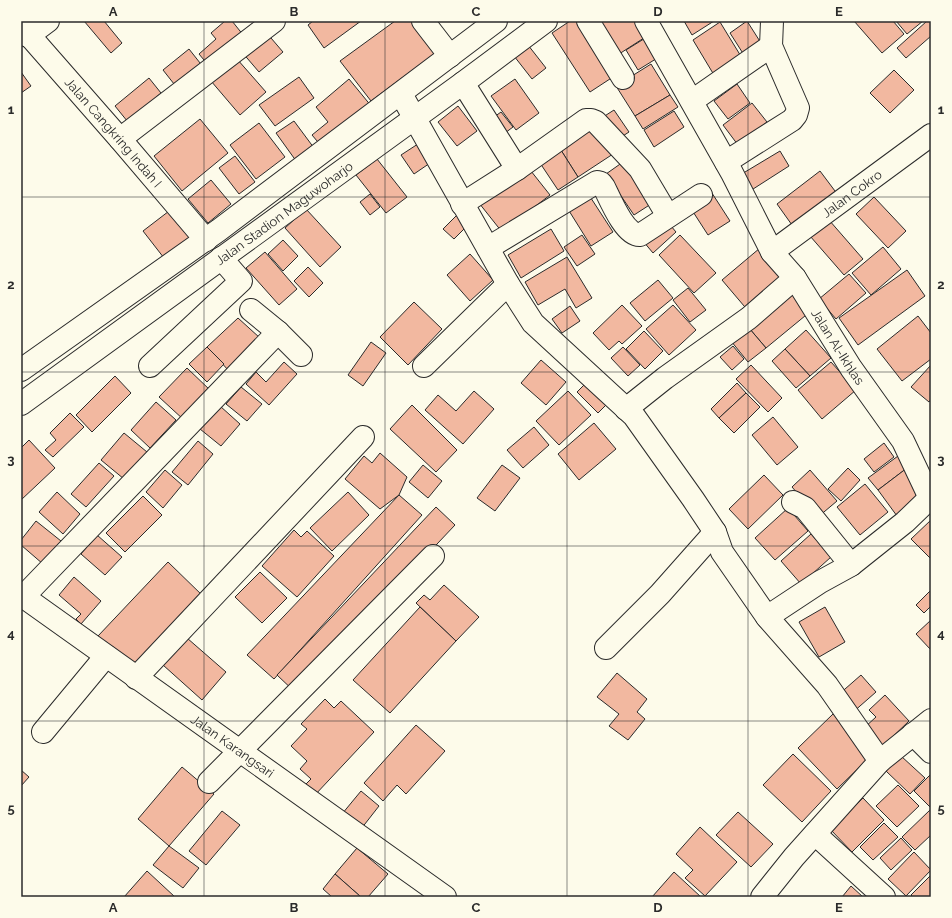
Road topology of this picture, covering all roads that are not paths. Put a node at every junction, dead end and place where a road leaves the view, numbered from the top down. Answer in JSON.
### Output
{"nodes":[{"id":1,"x":48,"y":21,"type":"edge"},
{"id":2,"x":274,"y":21,"type":"edge"},
{"id":3,"x":423,"y":21,"type":"edge"},
{"id":4,"x":496,"y":21,"type":"edge"},
{"id":5,"x":546,"y":21,"type":"edge"},
{"id":6,"x":588,"y":21,"type":"edge"},
{"id":7,"x":646,"y":21,"type":"edge"},
{"id":8,"x":772,"y":21,"type":"edge"},
{"id":9,"x":25,"y":31,"type":"edge"},
{"id":10,"x":771,"y":46,"type":"junction"},
{"id":11,"x":450,"y":56,"type":"junction"},
{"id":12,"x":623,"y":78,"type":"dead end"},
{"id":13,"x":463,"y":83,"type":"junction"},
{"id":14,"x":401,"y":94,"type":"junction"},
{"id":15,"x":692,"y":101,"type":"junction"},
{"id":16,"x":414,"y":117,"type":"junction"},
{"id":17,"x":931,"y":136,"type":"edge"},
{"id":18,"x":120,"y":139,"type":"junction"},
{"id":19,"x":726,"y":162,"type":"junction"},
{"id":20,"x":517,"y":169,"type":"junction"},
{"id":21,"x":701,"y":194,"type":"dead end"},
{"id":22,"x":462,"y":204,"type":"junction"},
{"id":23,"x":668,"y":216,"type":"junction"},
{"id":24,"x":206,"y":240,"type":"junction"},
{"id":25,"x":488,"y":248,"type":"junction"},
{"id":26,"x":772,"y":252,"type":"junction"},
{"id":27,"x":221,"y":258,"type":"junction"},
{"id":28,"x":795,"y":278,"type":"junction"},
{"id":29,"x":508,"y":284,"type":"junction"},
{"id":30,"x":251,"y":310,"type":"dead end"},
{"id":31,"x":278,"y":332,"type":"junction"},
{"id":32,"x":300,"y":355,"type":"dead end"},
{"id":33,"x":150,"y":366,"type":"dead end"},
{"id":34,"x":424,"y":366,"type":"dead end"},
{"id":35,"x":21,"y":370,"type":"edge"},
{"id":36,"x":21,"y":404,"type":"edge"},
{"id":37,"x":626,"y":409,"type":"junction"},
{"id":38,"x":363,"y":437,"type":"dead end"},
{"id":39,"x":930,"y":498,"type":"edge"},
{"id":40,"x":793,"y":502,"type":"dead end"},
{"id":41,"x":715,"y":532,"type":"junction"},
{"id":42,"x":433,"y":556,"type":"dead end"},
{"id":43,"x":851,"y":565,"type":"junction"},
{"id":44,"x":22,"y":596,"type":"edge"},
{"id":45,"x":767,"y":617,"type":"junction"},
{"id":46,"x":606,"y":648,"type":"dead end"},
{"id":47,"x":106,"y":656,"type":"junction"},
{"id":48,"x":136,"y":678,"type":"junction"},
{"id":49,"x":931,"y":720,"type":"edge"},
{"id":50,"x":43,"y":732,"type":"dead end"},
{"id":51,"x":913,"y":734,"type":"junction"},
{"id":52,"x":240,"y":751,"type":"junction"},
{"id":53,"x":931,"y":752,"type":"edge"},
{"id":54,"x":880,"y":761,"type":"junction"},
{"id":55,"x":209,"y":782,"type":"dead end"},
{"id":56,"x":815,"y":834,"type":"junction"},
{"id":57,"x":445,"y":897,"type":"edge"},
{"id":58,"x":762,"y":897,"type":"edge"},
{"id":59,"x":884,"y":897,"type":"edge"}],
"edges":[{"from":1,"to":9,"type":"street"},
{"from":2,"to":18,"type":"street"},
{"from":3,"to":11,"type":"street"},
{"from":4,"to":11,"type":"street","name":"Jalan Stadion Maguwoharjo"},
{"from":5,"to":13,"type":"street","name":"Jalan Stadion Maguwoharjo"},
{"from":6,"to":12,"type":"street"},
{"from":7,"to":15,"type":"street","name":"Jalan Al-Ikhlas"},
{"from":8,"to":10,"type":"street"},
{"from":9,"to":18,"type":"street","name":"Jalan Cangkring Indah I"},
{"from":10,"to":15,"type":"street"},
{"from":10,"to":19,"type":"street"},
{"from":11,"to":14,"type":"street","name":"Jalan Stadion Maguwoharjo"},
{"from":13,"to":16,"type":"street","name":"Jalan Stadion Maguwoharjo"},
{"from":13,"to":20,"type":"street"},
{"from":14,"to":16,"type":"street"},
{"from":14,"to":24,"type":"street","name":"Jalan Stadion Maguwoharjo"},
{"from":15,"to":19,"type":"street","name":"Jalan Al-Ikhlas"},
{"from":16,"to":22,"type":"street"},
{"from":16,"to":27,"type":"street","name":"Jalan Stadion Maguwoharjo"},
{"from":17,"to":26,"type":"street","name":"Jalan Cokro"},
{"from":18,"to":24,"type":"street","name":"Jalan Cangkring Indah I"},
{"from":19,"to":26,"type":"street","name":"Jalan Al-Ikhlas"},
{"from":20,"to":22,"type":"street"},
{"from":20,"to":23,"type":"street"},
{"from":21,"to":23,"type":"street"},
{"from":22,"to":25,"type":"street"},
{"from":23,"to":25,"type":"street"},
{"from":24,"to":35,"type":"street","name":"Jalan Stadion Maguwoharjo"},
{"from":25,"to":29,"type":"street"},
{"from":26,"to":28,"type":"street","name":"Jalan Al-Ikhlas"},
{"from":27,"to":33,"type":"street"},
{"from":27,"to":36,"type":"street","name":"Jalan Stadion Maguwoharjo"},
{"from":28,"to":37,"type":"street"},
{"from":28,"to":39,"type":"street","name":"Jalan Al-Ikhlas"},
{"from":29,"to":34,"type":"street"},
{"from":29,"to":37,"type":"street"},
{"from":30,"to":31,"type":"street"},
{"from":31,"to":32,"type":"street"},
{"from":31,"to":44,"type":"street"},
{"from":37,"to":41,"type":"street"},
{"from":38,"to":48,"type":"street"},
{"from":39,"to":43,"type":"street","name":"Jalan Al-Ikhlas"},
{"from":40,"to":43,"type":"street"},
{"from":41,"to":45,"type":"street"},
{"from":41,"to":46,"type":"street"},
{"from":42,"to":52,"type":"street"},
{"from":43,"to":45,"type":"street","name":"Jalan Al-Ikhlas"},
{"from":44,"to":47,"type":"street","name":"Jalan Karangsari"},
{"from":45,"to":54,"type":"street"},
{"from":47,"to":48,"type":"street","name":"Jalan Karangsari"},
{"from":47,"to":50,"type":"street"},
{"from":48,"to":52,"type":"street","name":"Jalan Karangsari"},
{"from":49,"to":51,"type":"street"},
{"from":51,"to":53,"type":"street"},
{"from":51,"to":54,"type":"street"},
{"from":52,"to":55,"type":"street"},
{"from":52,"to":57,"type":"street","name":"Jalan Karangsari"},
{"from":54,"to":56,"type":"street"},
{"from":56,"to":58,"type":"street"},
{"from":56,"to":59,"type":"street"}]}
